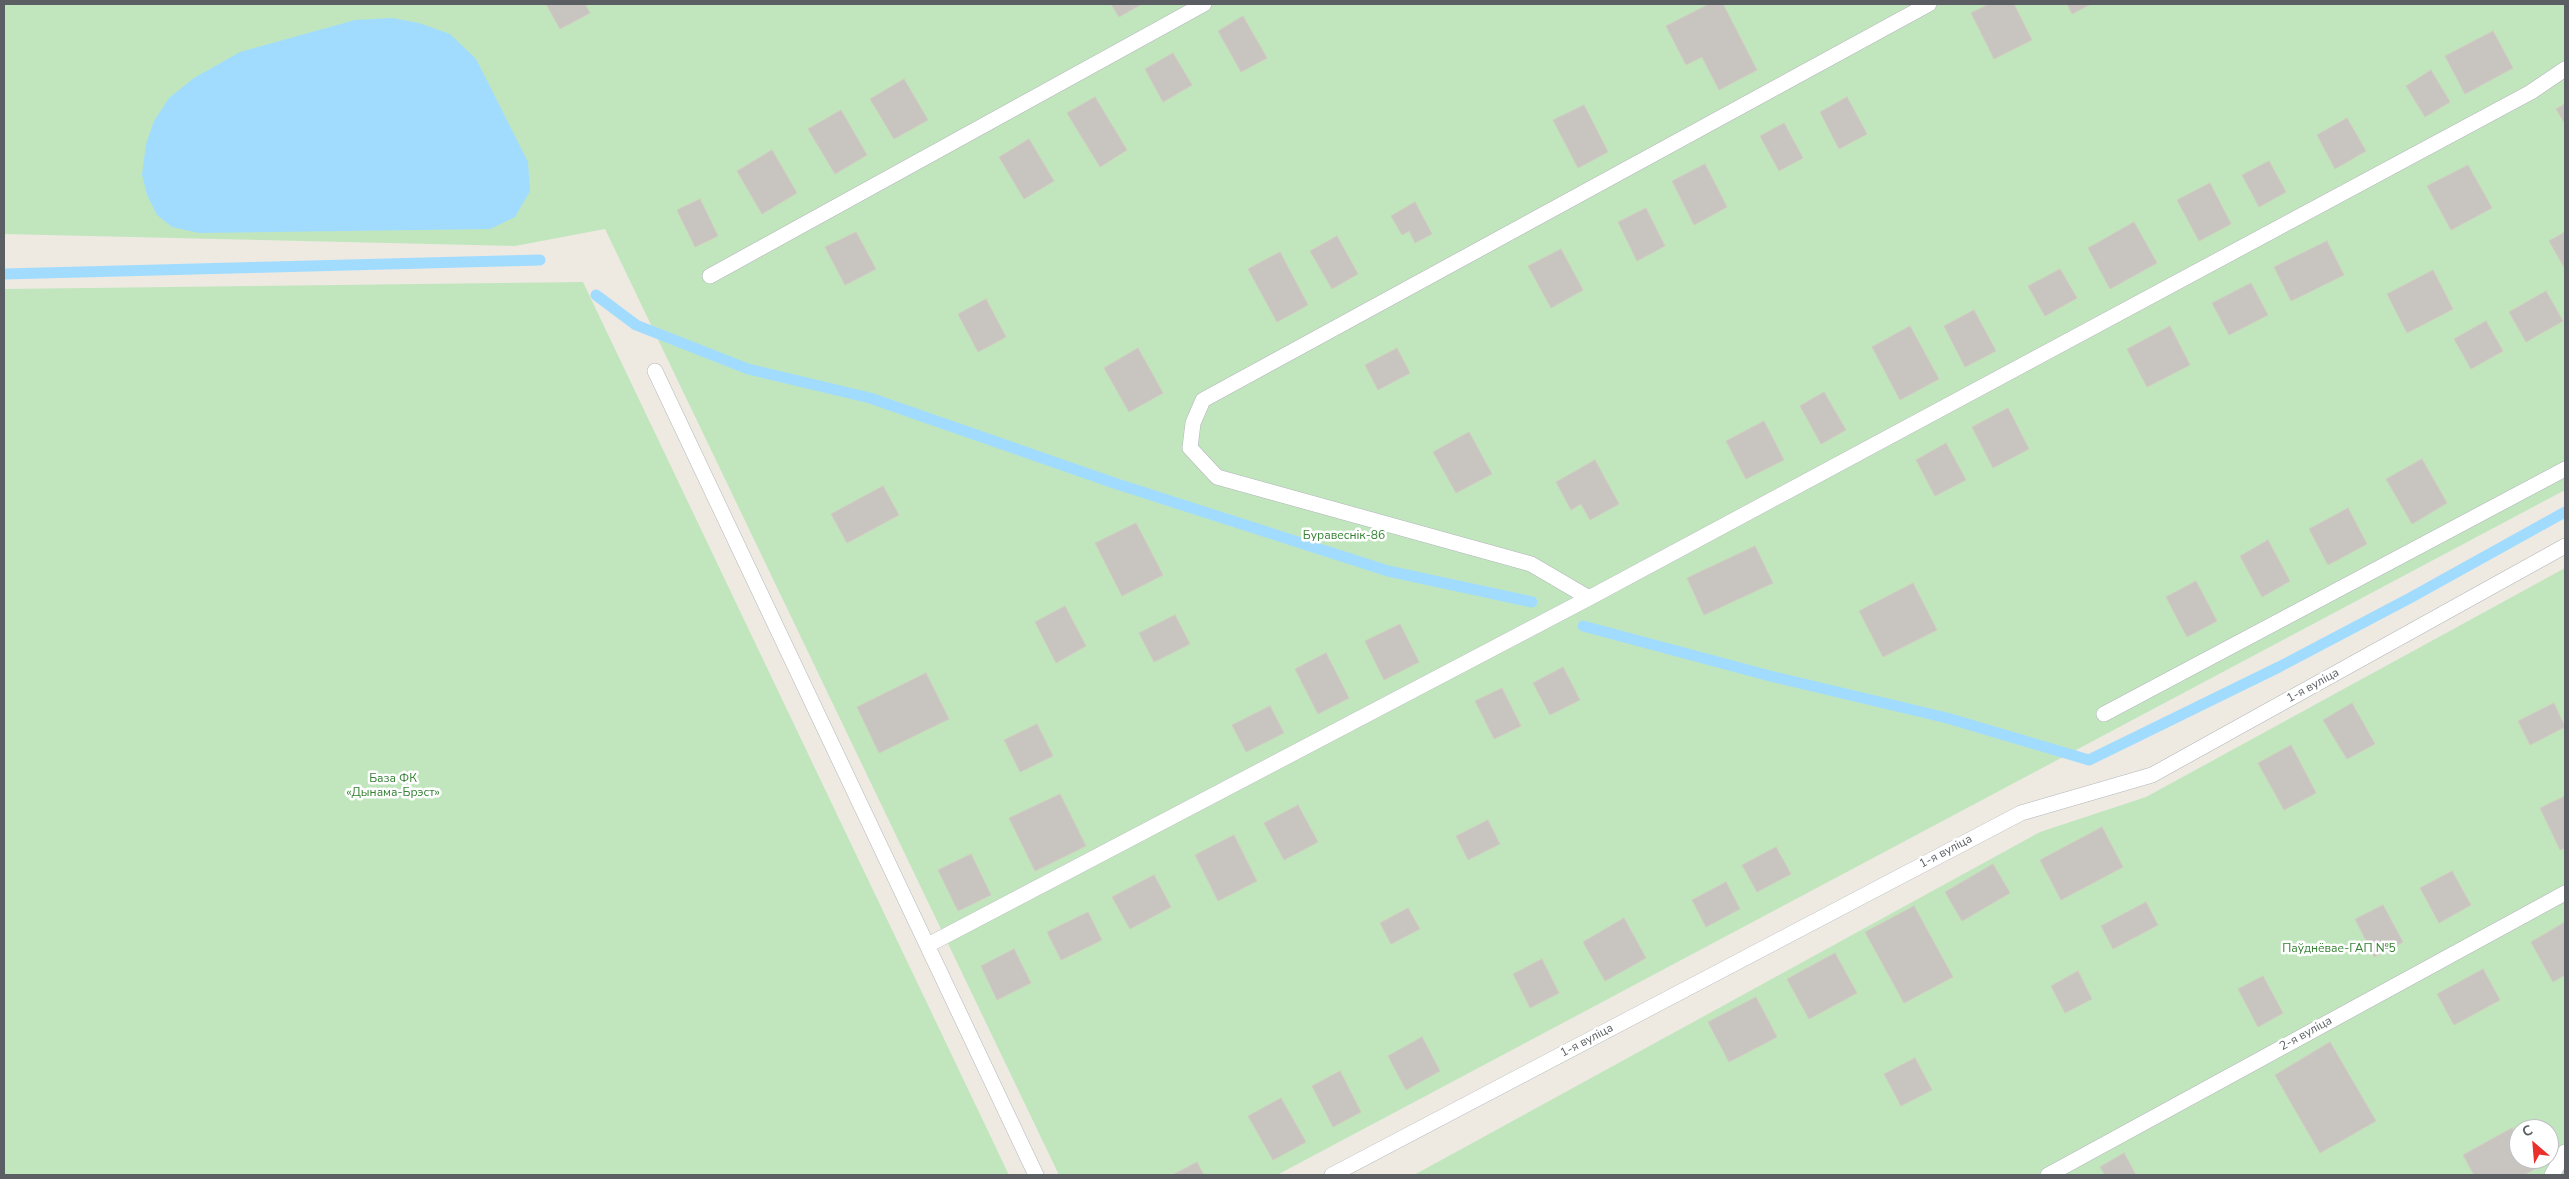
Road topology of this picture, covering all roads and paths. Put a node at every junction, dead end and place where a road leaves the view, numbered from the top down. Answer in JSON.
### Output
{"nodes":[{"id":1,"x":1204,"y":4,"type":"edge"},
{"id":2,"x":1928,"y":4,"type":"edge"},
{"id":3,"x":2565,"y":69,"type":"edge"},
{"id":4,"x":710,"y":276,"type":"dead end"},
{"id":5,"x":655,"y":371,"type":"dead end"},
{"id":6,"x":2565,"y":469,"type":"edge"},
{"id":7,"x":2565,"y":546,"type":"edge"},
{"id":8,"x":1589,"y":598,"type":"junction"},
{"id":9,"x":2104,"y":714,"type":"dead end"},
{"id":10,"x":2565,"y":894,"type":"edge"},
{"id":11,"x":928,"y":946,"type":"junction"},
{"id":12,"x":2565,"y":1152,"type":"edge"},
{"id":13,"x":1036,"y":1175,"type":"edge"},
{"id":14,"x":1332,"y":1175,"type":"edge"},
{"id":15,"x":2048,"y":1175,"type":"edge"},
{"id":16,"x":2552,"y":1175,"type":"edge"}],
"edges":[{"from":1,"to":4,"type":"lane"},
{"from":2,"to":8,"type":"lane"},
{"from":3,"to":8,"type":"lane"},
{"from":5,"to":11,"type":"lane"},
{"from":6,"to":9,"type":"lane"},
{"from":7,"to":14,"type":"lane","name":"1-я вуліца"},
{"from":8,"to":11,"type":"lane"},
{"from":10,"to":15,"type":"lane","name":"2-я вуліца"},
{"from":11,"to":13,"type":"lane"},
{"from":12,"to":16,"type":"lane"}]}
